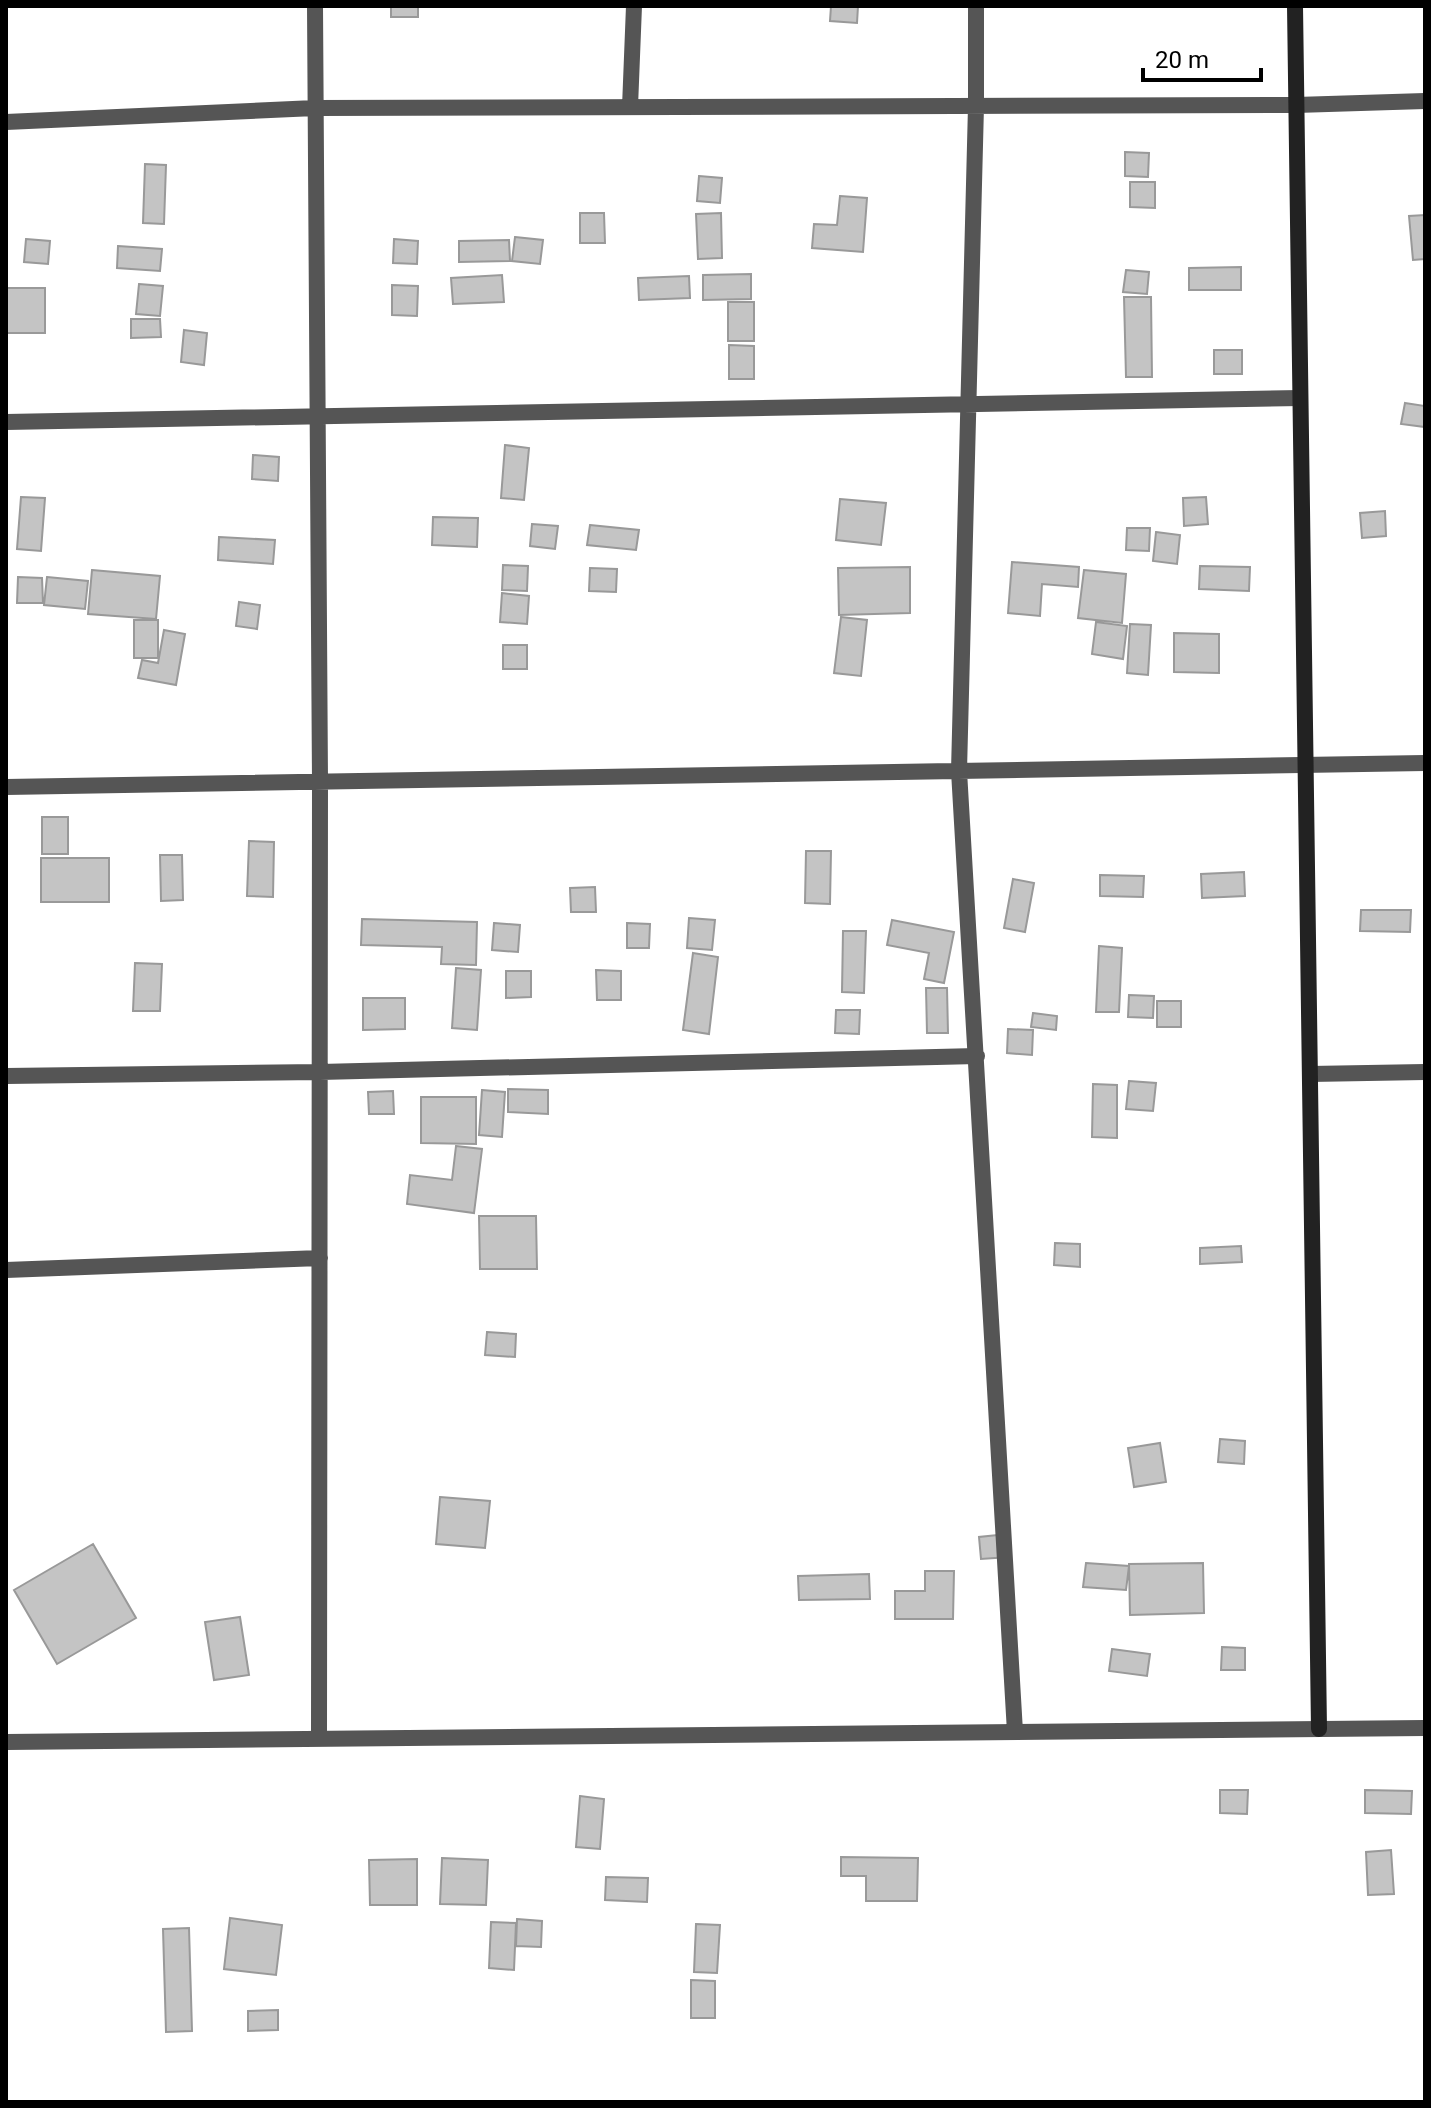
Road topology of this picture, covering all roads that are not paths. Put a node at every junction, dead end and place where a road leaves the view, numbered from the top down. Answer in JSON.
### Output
{"nodes":[{"id":1,"x":315,"y":6,"type":"edge"},
{"id":2,"x":634,"y":6,"type":"edge"},
{"id":3,"x":976,"y":6,"type":"edge"},
{"id":4,"x":1295,"y":6,"type":"edge"},
{"id":5,"x":1425,"y":101,"type":"edge"},
{"id":6,"x":1296,"y":105,"type":"junction"},
{"id":7,"x":976,"y":106,"type":"junction"},
{"id":8,"x":630,"y":107,"type":"junction"},
{"id":9,"x":315,"y":108,"type":"junction"},
{"id":10,"x":6,"y":122,"type":"edge"},
{"id":11,"x":1300,"y":398,"type":"junction"},
{"id":12,"x":968,"y":404,"type":"junction"},
{"id":13,"x":318,"y":416,"type":"junction"},
{"id":14,"x":6,"y":422,"type":"edge"},
{"id":15,"x":1425,"y":763,"type":"edge"},
{"id":16,"x":1306,"y":765,"type":"junction"},
{"id":17,"x":959,"y":771,"type":"junction"},
{"id":18,"x":320,"y":782,"type":"junction"},
{"id":19,"x":6,"y":787,"type":"edge"},
{"id":20,"x":977,"y":1056,"type":"junction"},
{"id":21,"x":320,"y":1072,"type":"junction"},
{"id":22,"x":1425,"y":1072,"type":"edge"},
{"id":23,"x":1310,"y":1074,"type":"junction"},
{"id":24,"x":6,"y":1076,"type":"edge"},
{"id":25,"x":320,"y":1258,"type":"junction"},
{"id":26,"x":6,"y":1270,"type":"edge"},
{"id":27,"x":1425,"y":1728,"type":"edge"},
{"id":28,"x":1319,"y":1729,"type":"junction"},
{"id":29,"x":1015,"y":1732,"type":"junction"},
{"id":30,"x":319,"y":1739,"type":"junction"},
{"id":31,"x":6,"y":1742,"type":"edge"}],
"edges":[{"from":1,"to":9,"type":"street"},
{"from":2,"to":8,"type":"street"},
{"from":3,"to":7,"type":"street"},
{"from":4,"to":6,"type":"street"},
{"from":5,"to":6,"type":"street"},
{"from":6,"to":7,"type":"street"},
{"from":6,"to":11,"type":"street"},
{"from":7,"to":8,"type":"street"},
{"from":7,"to":12,"type":"street"},
{"from":8,"to":9,"type":"street"},
{"from":9,"to":10,"type":"street"},
{"from":9,"to":13,"type":"street"},
{"from":11,"to":12,"type":"street"},
{"from":11,"to":16,"type":"street"},
{"from":12,"to":13,"type":"street"},
{"from":12,"to":17,"type":"street"},
{"from":13,"to":14,"type":"street"},
{"from":13,"to":18,"type":"street"},
{"from":15,"to":16,"type":"street"},
{"from":16,"to":17,"type":"street"},
{"from":16,"to":23,"type":"street"},
{"from":17,"to":18,"type":"street"},
{"from":17,"to":20,"type":"street"},
{"from":18,"to":19,"type":"street"},
{"from":18,"to":21,"type":"street"},
{"from":20,"to":21,"type":"street"},
{"from":20,"to":29,"type":"street"},
{"from":21,"to":24,"type":"street"},
{"from":21,"to":25,"type":"street"},
{"from":22,"to":23,"type":"street"},
{"from":23,"to":28,"type":"street"},
{"from":25,"to":26,"type":"street"},
{"from":25,"to":30,"type":"street"},
{"from":27,"to":28,"type":"street"},
{"from":28,"to":29,"type":"street"},
{"from":29,"to":30,"type":"street"},
{"from":30,"to":31,"type":"street"}]}
